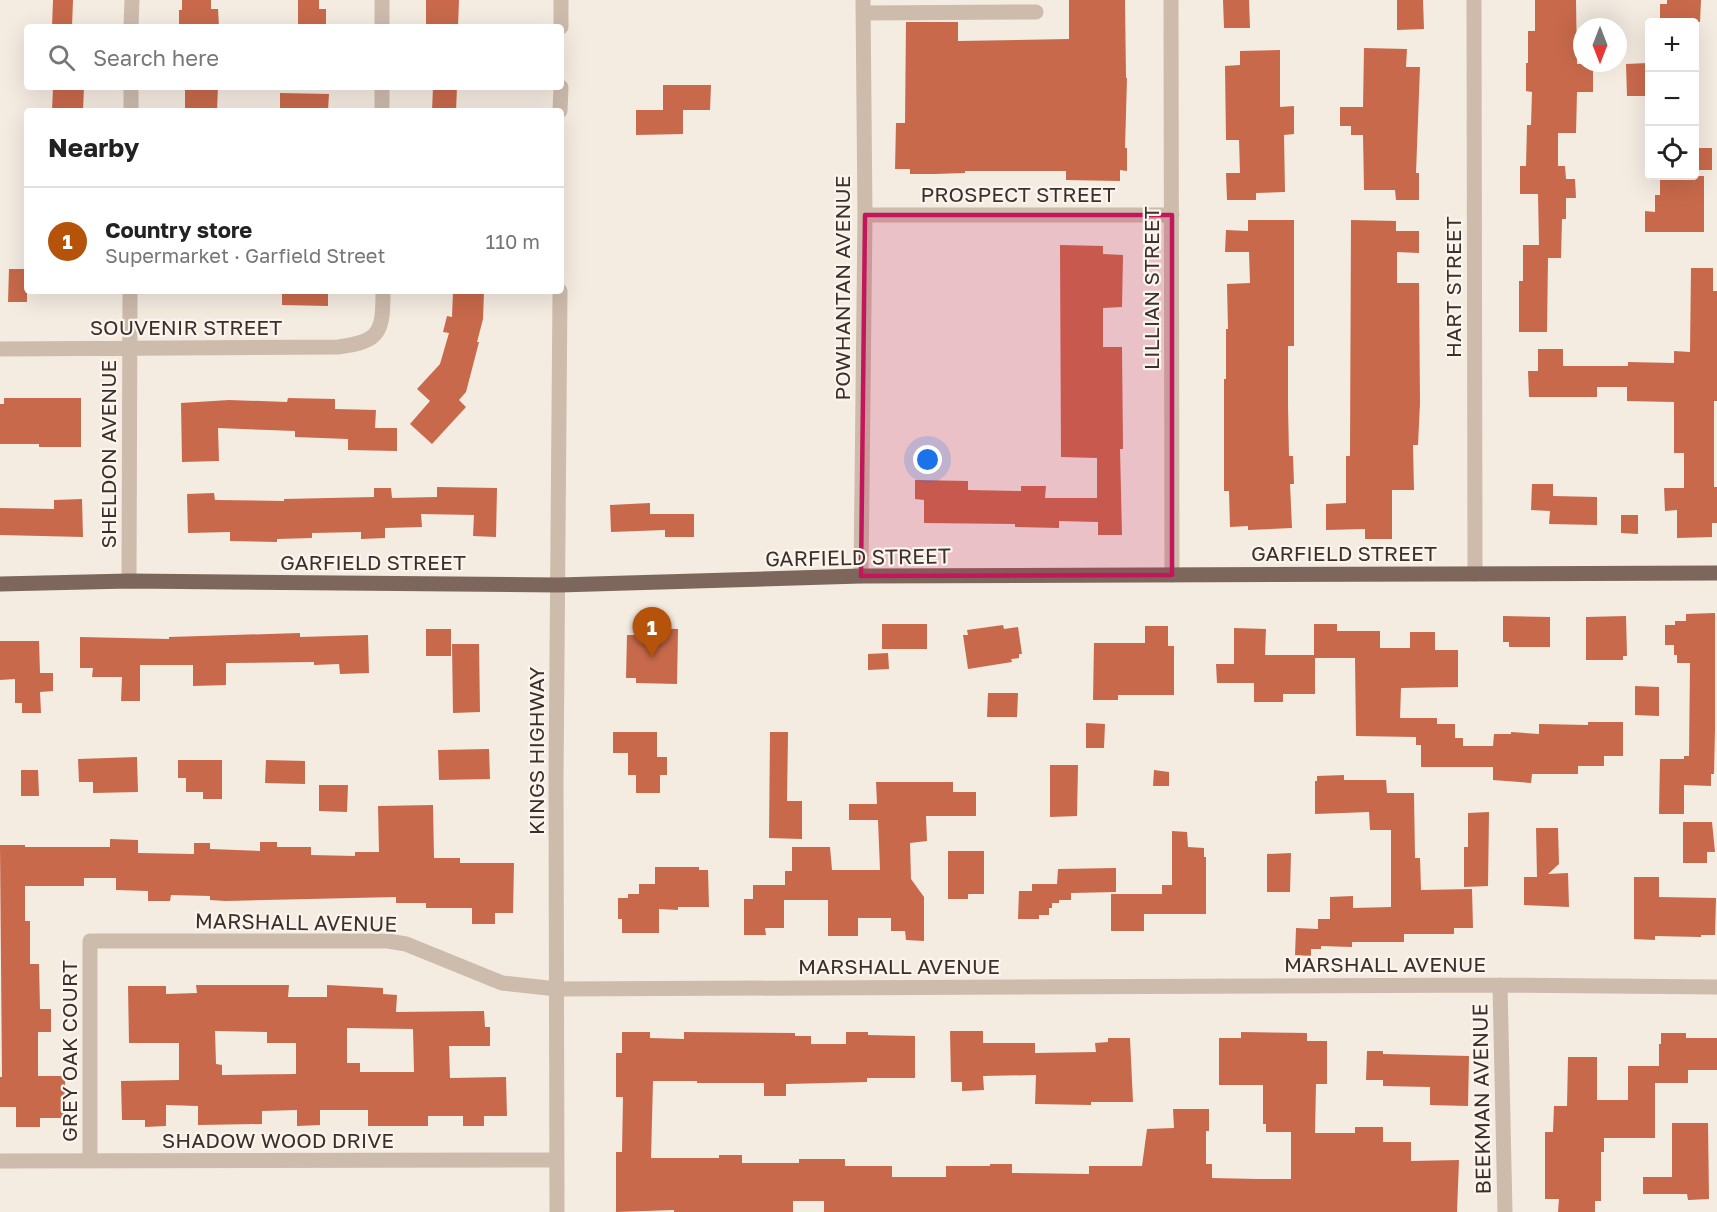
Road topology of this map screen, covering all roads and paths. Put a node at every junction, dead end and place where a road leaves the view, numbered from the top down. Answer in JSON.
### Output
{"nodes":[{"id":1,"x":132,"y":0,"type":"edge"},
{"id":2,"x":382,"y":0,"type":"edge"},
{"id":3,"x":561,"y":0,"type":"edge"},
{"id":4,"x":1172,"y":0,"type":"edge"},
{"id":5,"x":1474,"y":0,"type":"edge"},
{"id":6,"x":863,"y":7,"type":"edge"},
{"id":7,"x":1036,"y":12,"type":"dead end"},
{"id":8,"x":131,"y":24,"type":"edge"},
{"id":9,"x":382,"y":24,"type":"edge"},
{"id":10,"x":561,"y":24,"type":"edge"},
{"id":11,"x":131,"y":90,"type":"edge"},
{"id":12,"x":382,"y":90,"type":"edge"},
{"id":13,"x":561,"y":90,"type":"edge"},
{"id":14,"x":131,"y":108,"type":"edge"},
{"id":15,"x":382,"y":108,"type":"edge"},
{"id":16,"x":560,"y":108,"type":"edge"},
{"id":17,"x":865,"y":215,"type":"junction"},
{"id":18,"x":1172,"y":215,"type":"junction"},
{"id":19,"x":130,"y":294,"type":"edge"},
{"id":20,"x":383,"y":294,"type":"edge"},
{"id":21,"x":560,"y":294,"type":"edge"},
{"id":22,"x":129,"y":348,"type":"junction"},
{"id":23,"x":0,"y":349,"type":"edge"},
{"id":24,"x":1475,"y":573,"type":"junction"},
{"id":25,"x":1717,"y":573,"type":"edge"},
{"id":26,"x":1172,"y":575,"type":"junction"},
{"id":27,"x":861,"y":576,"type":"junction"},
{"id":28,"x":129,"y":582,"type":"junction"},
{"id":29,"x":0,"y":584,"type":"edge"},
{"id":30,"x":559,"y":585,"type":"junction"},
{"id":31,"x":90,"y":941,"type":"joint"},
{"id":32,"x":1500,"y":985,"type":"junction"},
{"id":33,"x":1717,"y":987,"type":"edge"},
{"id":34,"x":557,"y":989,"type":"junction"},
{"id":35,"x":557,"y":1160,"type":"junction"},
{"id":36,"x":0,"y":1161,"type":"edge"},
{"id":37,"x":90,"y":1161,"type":"junction"},
{"id":38,"x":557,"y":1212,"type":"edge"},
{"id":39,"x":1505,"y":1212,"type":"edge"}],
"edges":[{"from":1,"to":8,"type":"street"},
{"from":2,"to":9,"type":"street"},
{"from":3,"to":10,"type":"street"},
{"from":4,"to":18,"type":"street","name":"LILLIAN STREET"},
{"from":5,"to":24,"type":"street","name":"HART STREET"},
{"from":6,"to":7,"type":"street"},
{"from":6,"to":17,"type":"street","name":"POWHANTAN AVENUE"},
{"from":11,"to":14,"type":"street"},
{"from":12,"to":15,"type":"street"},
{"from":13,"to":16,"type":"street"},
{"from":17,"to":18,"type":"street","name":"PROSPECT STREET"},
{"from":17,"to":27,"type":"street","name":"POWHANTAN AVENUE"},
{"from":18,"to":26,"type":"street","name":"LILLIAN STREET"},
{"from":19,"to":22,"type":"street","name":"SHELDON AVENUE"},
{"from":20,"to":22,"type":"street","name":"SOUVENIR STREET"},
{"from":21,"to":30,"type":"street","name":"KINGS HIGHWAY"},
{"from":22,"to":23,"type":"street","name":"SOUVENIR STREET"},
{"from":22,"to":28,"type":"street","name":"SHELDON AVENUE"},
{"from":24,"to":25,"type":"main road","name":"GARFIELD STREET"},
{"from":24,"to":26,"type":"main road","name":"GARFIELD STREET"},
{"from":26,"to":27,"type":"main road","name":"GARFIELD STREET"},
{"from":27,"to":30,"type":"main road","name":"GARFIELD STREET"},
{"from":28,"to":29,"type":"main road","name":"GARFIELD STREET"},
{"from":28,"to":30,"type":"main road","name":"GARFIELD STREET"},
{"from":30,"to":34,"type":"street","name":"KINGS HIGHWAY"},
{"from":31,"to":34,"type":"street","name":"MARSHALL AVENUE"},
{"from":31,"to":37,"type":"street","name":"GREY OAK COURT"},
{"from":32,"to":33,"type":"street","name":"MARSHALL AVENUE"},
{"from":32,"to":34,"type":"street","name":"MARSHALL AVENUE"},
{"from":32,"to":39,"type":"street","name":"BEEKMAN AVENUE"},
{"from":34,"to":35,"type":"street","name":"KINGS HIGHWAY"},
{"from":35,"to":37,"type":"street","name":"SHADOW WOOD DRIVE"},
{"from":35,"to":38,"type":"street","name":"KINGS HIGHWAY"},
{"from":36,"to":37,"type":"street","name":"SHADOW WOOD DRIVE"}]}
